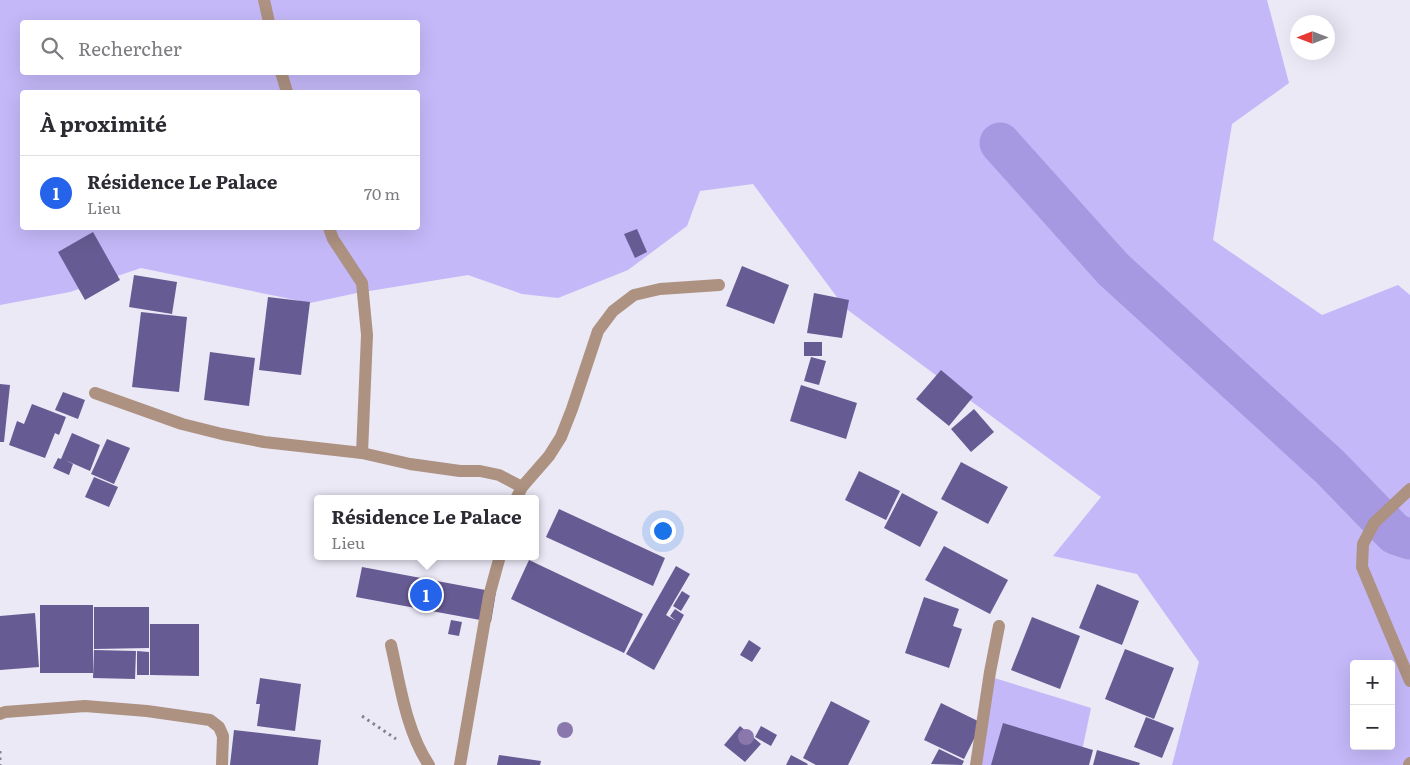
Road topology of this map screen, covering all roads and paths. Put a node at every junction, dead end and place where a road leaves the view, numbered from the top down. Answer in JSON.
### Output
{"nodes":[{"id":1,"x":264,"y":0,"type":"edge"},
{"id":2,"x":269,"y":20,"type":"edge"},
{"id":3,"x":282,"y":75,"type":"edge"},
{"id":4,"x":286,"y":90,"type":"edge"},
{"id":5,"x":330,"y":230,"type":"edge"},
{"id":6,"x":719,"y":286,"type":"dead end"},
{"id":7,"x":95,"y":393,"type":"dead end"},
{"id":8,"x":362,"y":453,"type":"junction"},
{"id":9,"x":1410,"y":489,"type":"edge"},
{"id":10,"x":519,"y":493,"type":"edge"},
{"id":11,"x":499,"y":560,"type":"edge"},
{"id":12,"x":999,"y":626,"type":"dead end"},
{"id":13,"x":391,"y":645,"type":"dead end"},
{"id":14,"x":1410,"y":682,"type":"edge"},
{"id":15,"x":0,"y":714,"type":"edge"},
{"id":16,"x":362,"y":716,"type":"dead end"},
{"id":17,"x":0,"y":751,"type":"edge"},
{"id":18,"x":426,"y":760,"type":"edge"},
{"id":19,"x":0,"y":765,"type":"edge"},
{"id":20,"x":222,"y":765,"type":"edge"},
{"id":21,"x":460,"y":765,"type":"edge"},
{"id":22,"x":976,"y":765,"type":"edge"}],
"edges":[{"from":1,"to":2,"type":"street"},
{"from":3,"to":4,"type":"street"},
{"from":5,"to":8,"type":"street"},
{"from":6,"to":10,"type":"street"},
{"from":7,"to":8,"type":"street"},
{"from":8,"to":10,"type":"street"},
{"from":9,"to":14,"type":"street"},
{"from":11,"to":21,"type":"street"},
{"from":12,"to":22,"type":"street"},
{"from":13,"to":18,"type":"street"},
{"from":15,"to":20,"type":"street"},
{"from":16,"to":18,"type":"path"},
{"from":17,"to":19,"type":"path"}]}
